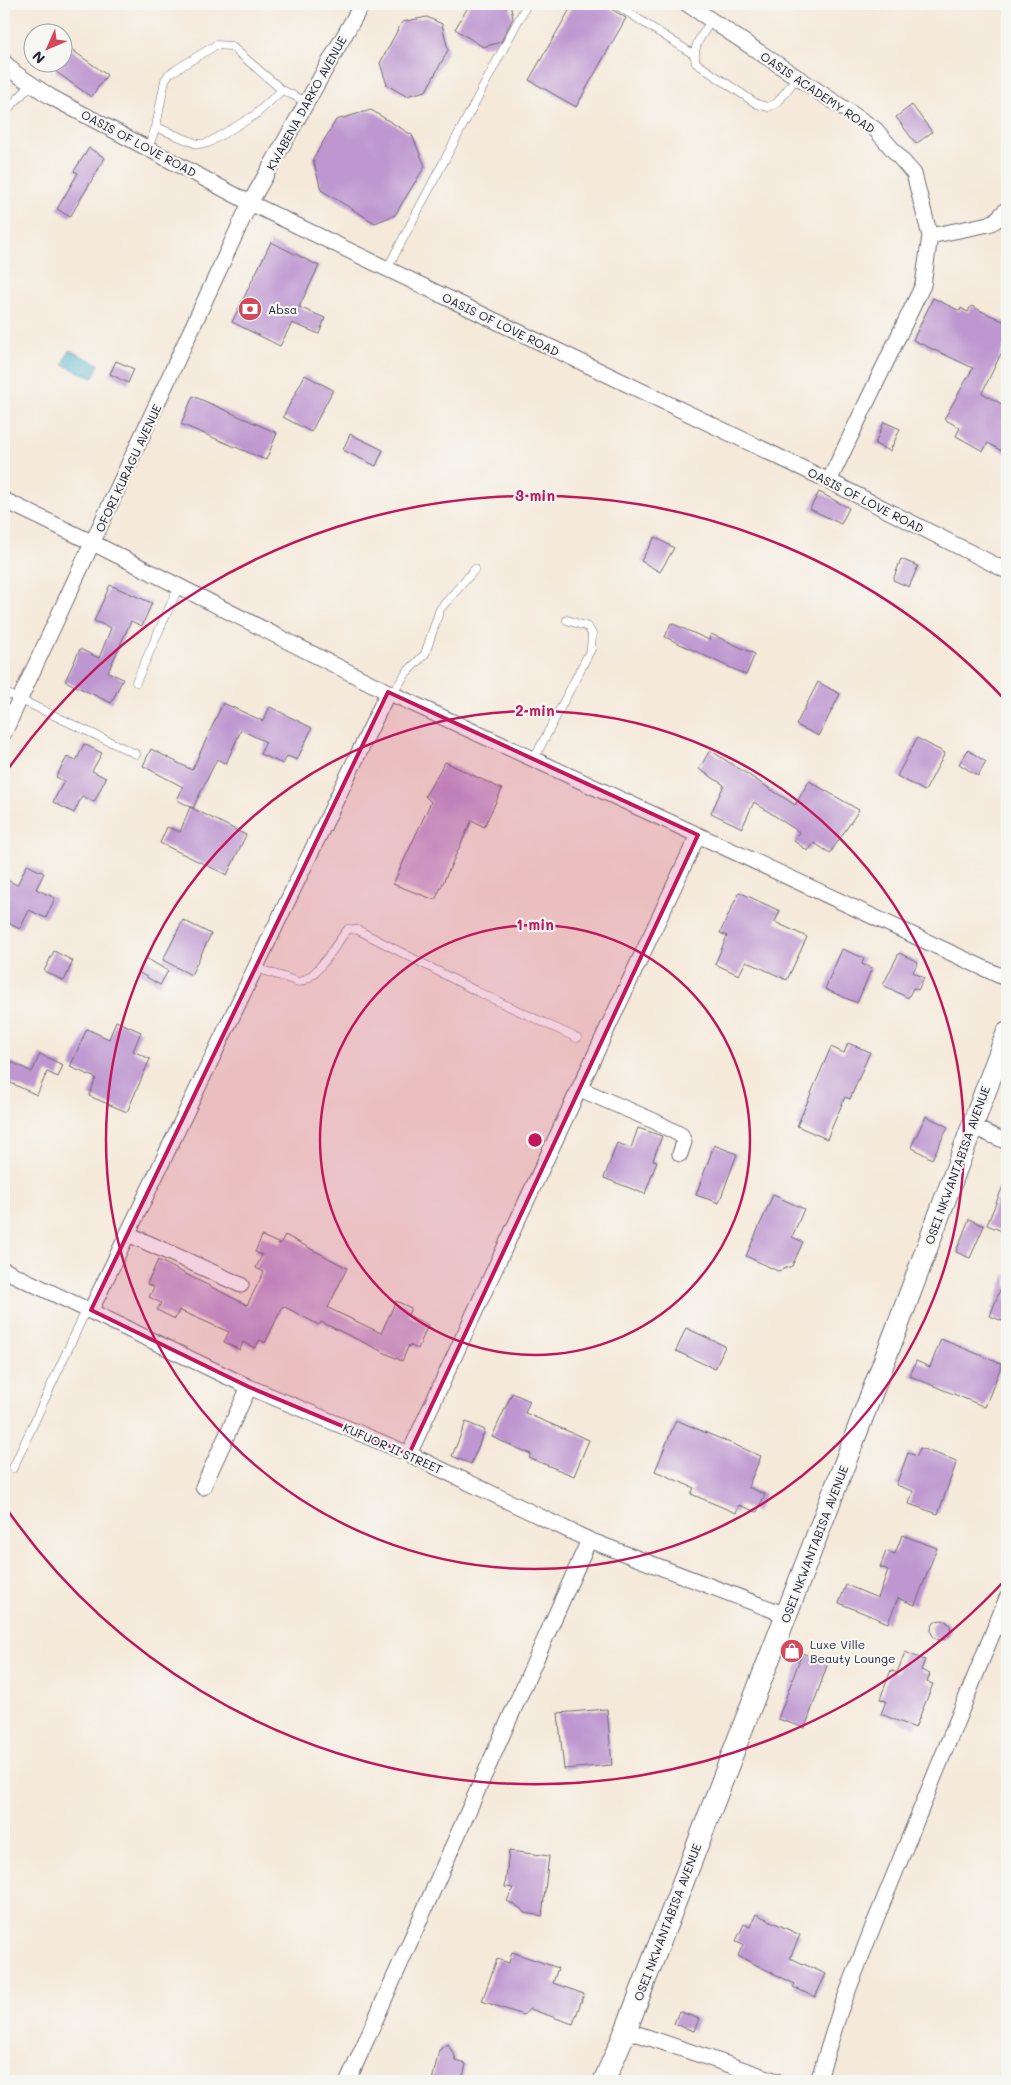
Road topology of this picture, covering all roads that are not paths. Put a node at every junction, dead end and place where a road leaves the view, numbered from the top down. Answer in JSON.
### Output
{"nodes":[{"id":1,"x":362,"y":4,"type":"edge"},
{"id":2,"x":527,"y":4,"type":"edge"},
{"id":3,"x":615,"y":4,"type":"edge"},
{"id":4,"x":687,"y":4,"type":"edge"},
{"id":5,"x":712,"y":20,"type":"junction"},
{"id":6,"x":693,"y":54,"type":"junction"},
{"id":7,"x":4,"y":62,"type":"edge"},
{"id":8,"x":797,"y":77,"type":"junction"},
{"id":9,"x":32,"y":84,"type":"junction"},
{"id":10,"x":282,"y":90,"type":"junction"},
{"id":11,"x":307,"y":102,"type":"junction"},
{"id":12,"x":4,"y":113,"type":"edge"},
{"id":13,"x":156,"y":127,"type":"junction"},
{"id":14,"x":148,"y":148,"type":"junction"},
{"id":15,"x":250,"y":203,"type":"junction"},
{"id":16,"x":1007,"y":210,"type":"edge"},
{"id":17,"x":930,"y":236,"type":"junction"},
{"id":18,"x":386,"y":268,"type":"junction"},
{"id":19,"x":829,"y":481,"type":"junction"},
{"id":20,"x":4,"y":500,"type":"edge"},
{"id":21,"x":93,"y":543,"type":"junction"},
{"id":22,"x":475,"y":569,"type":"dead end"},
{"id":23,"x":1007,"y":571,"type":"edge"},
{"id":24,"x":178,"y":586,"type":"junction"},
{"id":25,"x":568,"y":620,"type":"dead end"},
{"id":26,"x":136,"y":682,"type":"dead end"},
{"id":27,"x":4,"y":692,"type":"edge"},
{"id":28,"x":390,"y":693,"type":"junction"},
{"id":29,"x":20,"y":699,"type":"junction"},
{"id":30,"x":4,"y":733,"type":"edge"},
{"id":31,"x":136,"y":754,"type":"dead end"},
{"id":32,"x":534,"y":759,"type":"junction"},
{"id":33,"x":698,"y":834,"type":"junction"},
{"id":34,"x":256,"y":968,"type":"junction"},
{"id":35,"x":1007,"y":979,"type":"edge"},
{"id":36,"x":1007,"y":1033,"type":"edge"},
{"id":37,"x":577,"y":1038,"type":"dead end"},
{"id":38,"x":580,"y":1089,"type":"junction"},
{"id":39,"x":971,"y":1126,"type":"junction"},
{"id":40,"x":1007,"y":1142,"type":"edge"},
{"id":41,"x":680,"y":1154,"type":"dead end"},
{"id":42,"x":128,"y":1234,"type":"junction"},
{"id":43,"x":4,"y":1270,"type":"edge"},
{"id":44,"x":240,"y":1285,"type":"dead end"},
{"id":45,"x":89,"y":1309,"type":"junction"},
{"id":46,"x":249,"y":1387,"type":"junction"},
{"id":47,"x":409,"y":1454,"type":"junction"},
{"id":48,"x":13,"y":1468,"type":"dead end"},
{"id":49,"x":202,"y":1487,"type":"dead end"},
{"id":50,"x":589,"y":1540,"type":"junction"},
{"id":51,"x":1007,"y":1598,"type":"edge"},
{"id":52,"x":786,"y":1615,"type":"junction"},
{"id":53,"x":626,"y":2030,"type":"junction"},
{"id":54,"x":348,"y":2081,"type":"edge"},
{"id":55,"x":604,"y":2081,"type":"edge"},
{"id":56,"x":777,"y":2081,"type":"edge"},
{"id":57,"x":818,"y":2081,"type":"edge"}],
"edges":[{"from":1,"to":11,"type":"street","name":"KWABENA DARKO AVENUE"},
{"from":2,"to":18,"type":"lane"},
{"from":3,"to":6,"type":"lane"},
{"from":4,"to":5,"type":"street","name":"OASIS ACADEMY ROAD"},
{"from":5,"to":6,"type":"lane"},
{"from":5,"to":8,"type":"street","name":"OASIS ACADEMY ROAD"},
{"from":6,"to":8,"type":"lane"},
{"from":7,"to":9,"type":"street","name":"OASIS OF LOVE ROAD"},
{"from":8,"to":17,"type":"street","name":"OASIS ACADEMY ROAD"},
{"from":9,"to":12,"type":"lane"},
{"from":9,"to":14,"type":"street","name":"OASIS OF LOVE ROAD"},
{"from":10,"to":11,"type":"lane"},
{"from":10,"to":13,"type":"lane"},
{"from":10,"to":13,"type":"lane"},
{"from":11,"to":15,"type":"street","name":"KWABENA DARKO AVENUE"},
{"from":13,"to":14,"type":"lane"},
{"from":14,"to":15,"type":"street","name":"OASIS OF LOVE ROAD"},
{"from":15,"to":18,"type":"street","name":"OASIS OF LOVE ROAD"},
{"from":15,"to":21,"type":"street","name":"OFORI KURAGU AVENUE"},
{"from":16,"to":17,"type":"street"},
{"from":17,"to":19,"type":"street","name":"OASIS ACADEMY ROAD"},
{"from":18,"to":19,"type":"street","name":"OASIS OF LOVE ROAD"},
{"from":19,"to":23,"type":"street","name":"OASIS OF LOVE ROAD"},
{"from":20,"to":21,"type":"street"},
{"from":21,"to":24,"type":"street"},
{"from":21,"to":29,"type":"street","name":"OFORI KURAGU AVENUE"},
{"from":22,"to":28,"type":"lane"},
{"from":24,"to":26,"type":"lane"},
{"from":24,"to":28,"type":"street"},
{"from":25,"to":32,"type":"lane"},
{"from":27,"to":29,"type":"lane"},
{"from":28,"to":32,"type":"street"},
{"from":28,"to":34,"type":"street"},
{"from":29,"to":30,"type":"street","name":"OFORI KURAGU AVENUE"},
{"from":29,"to":31,"type":"lane"},
{"from":32,"to":33,"type":"street"},
{"from":33,"to":35,"type":"street"},
{"from":33,"to":38,"type":"street"},
{"from":34,"to":37,"type":"lane"},
{"from":34,"to":42,"type":"street"},
{"from":36,"to":39,"type":"street","name":"OSEI NKWANTABISA AVENUE"},
{"from":38,"to":41,"type":"street"},
{"from":38,"to":47,"type":"street"},
{"from":39,"to":40,"type":"street"},
{"from":39,"to":52,"type":"street","name":"OSEI NKWANTABISA AVENUE"},
{"from":42,"to":44,"type":"street"},
{"from":42,"to":45,"type":"street"},
{"from":43,"to":45,"type":"street","name":"KUFUOR II STREET"},
{"from":45,"to":46,"type":"street","name":"KUFUOR II STREET"},
{"from":45,"to":48,"type":"lane"},
{"from":46,"to":47,"type":"street","name":"KUFUOR II STREET"},
{"from":46,"to":49,"type":"street"},
{"from":47,"to":50,"type":"street","name":"KUFUOR II STREET"},
{"from":50,"to":52,"type":"street","name":"KUFUOR II STREET"},
{"from":50,"to":54,"type":"street"},
{"from":51,"to":57,"type":"street"},
{"from":52,"to":53,"type":"street","name":"OSEI NKWANTABISA AVENUE"},
{"from":53,"to":55,"type":"street","name":"OSEI NKWANTABISA AVENUE"},
{"from":53,"to":56,"type":"street"}]}
